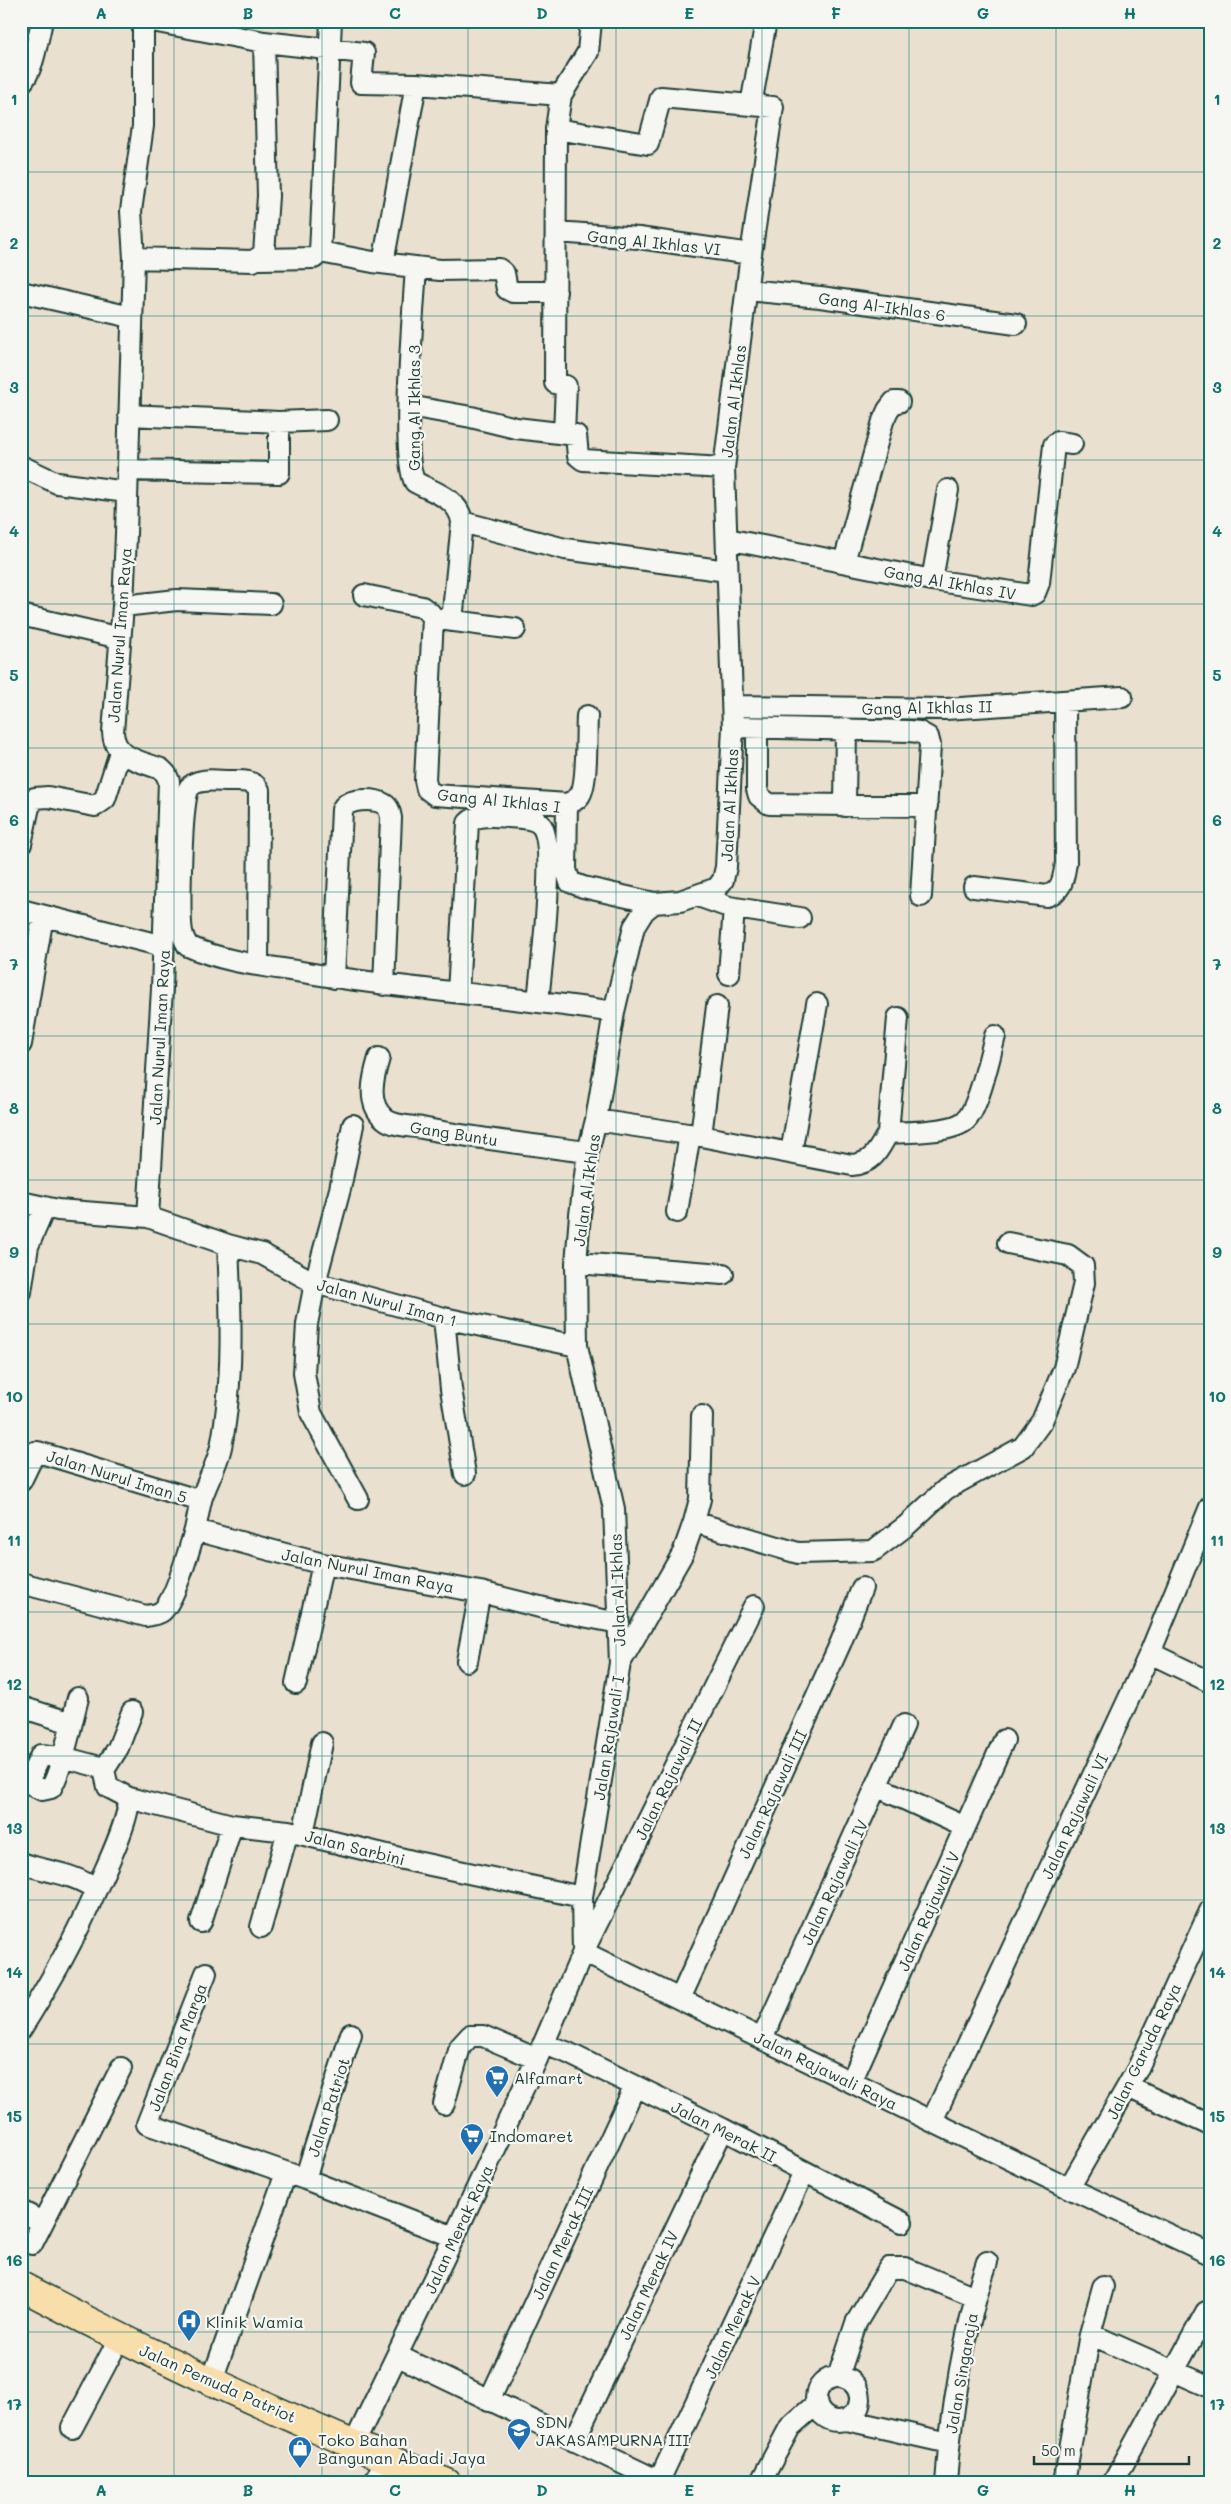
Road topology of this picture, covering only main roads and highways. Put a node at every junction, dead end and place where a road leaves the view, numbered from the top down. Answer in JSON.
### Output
{"nodes":[{"id":1,"x":21,"y":2286,"type":"edge"},
{"id":2,"x":447,"y":2483,"type":"edge"}],
"edges":[{"from":1,"to":2,"type":"main road","name":"Jalan Pemuda Patriot"}]}
